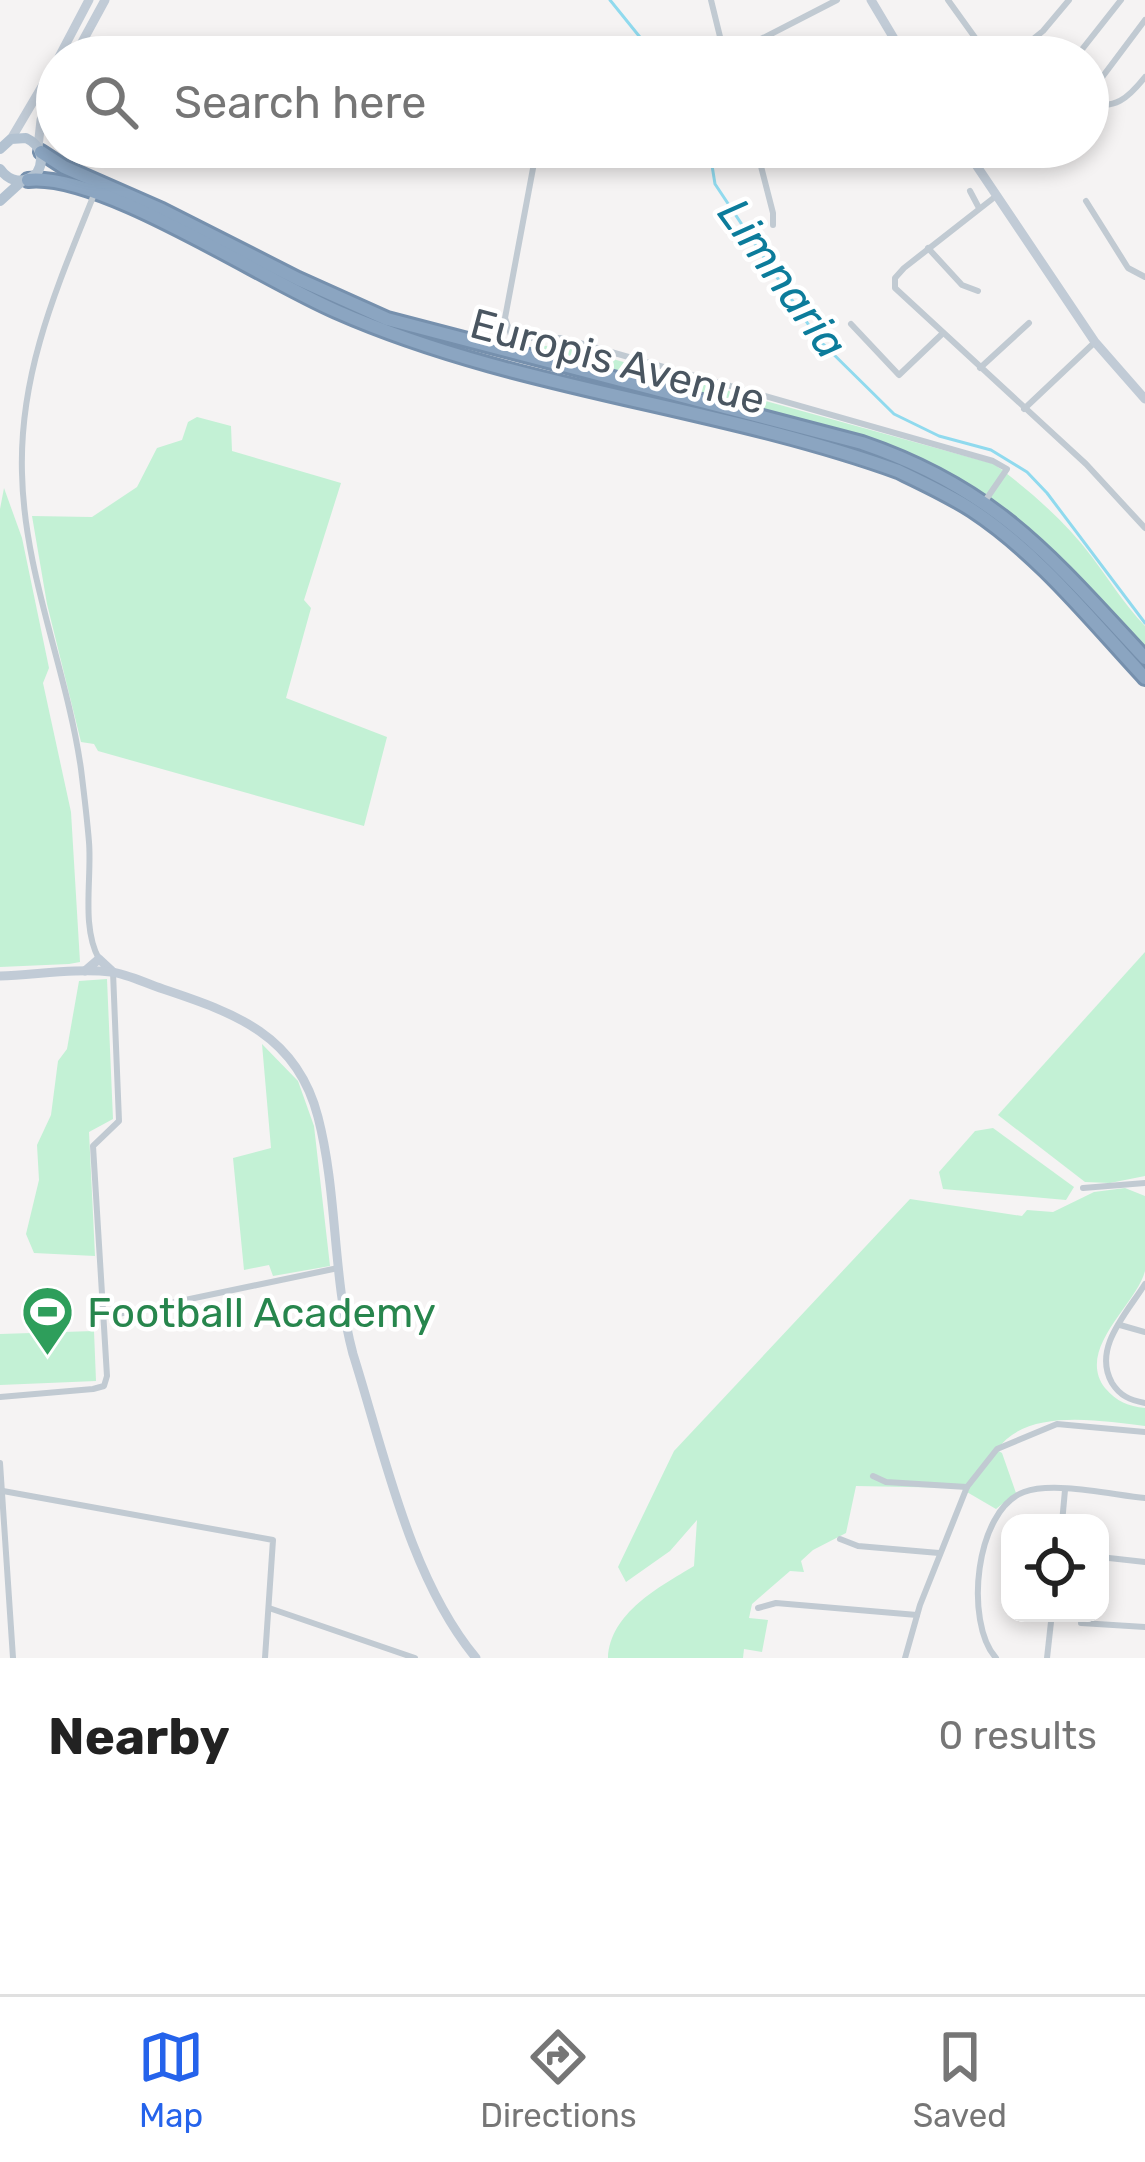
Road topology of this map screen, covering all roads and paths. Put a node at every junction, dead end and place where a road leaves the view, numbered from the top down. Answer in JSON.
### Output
{"nodes":[{"id":1,"x":89,"y":0,"type":"edge"},
{"id":2,"x":105,"y":0,"type":"edge"},
{"id":3,"x":710,"y":0,"type":"edge"},
{"id":4,"x":837,"y":0,"type":"edge"},
{"id":5,"x":871,"y":0,"type":"edge"},
{"id":6,"x":948,"y":0,"type":"edge"},
{"id":7,"x":1069,"y":0,"type":"edge"},
{"id":8,"x":1121,"y":0,"type":"edge"},
{"id":9,"x":1145,"y":20,"type":"edge"},
{"id":10,"x":70,"y":36,"type":"edge"},
{"id":11,"x":85,"y":36,"type":"edge"},
{"id":12,"x":720,"y":36,"type":"edge"},
{"id":13,"x":767,"y":36,"type":"edge"},
{"id":14,"x":892,"y":36,"type":"edge"},
{"id":15,"x":974,"y":36,"type":"edge"},
{"id":16,"x":1037,"y":36,"type":"edge"},
{"id":17,"x":1093,"y":36,"type":"edge"},
{"id":18,"x":1109,"y":70,"type":"edge"},
{"id":19,"x":1145,"y":77,"type":"edge"},
{"id":20,"x":36,"y":93,"type":"edge"},
{"id":21,"x":1109,"y":105,"type":"edge"},
{"id":22,"x":5,"y":142,"type":"edge"},
{"id":23,"x":36,"y":147,"type":"edge"},
{"id":24,"x":40,"y":168,"type":"edge"},
{"id":25,"x":66,"y":168,"type":"edge"},
{"id":26,"x":533,"y":168,"type":"edge"},
{"id":27,"x":761,"y":168,"type":"edge"},
{"id":28,"x":978,"y":168,"type":"edge"},
{"id":29,"x":0,"y":169,"type":"edge"},
{"id":30,"x":25,"y":180,"type":"junction"},
{"id":31,"x":970,"y":191,"type":"dead end"},
{"id":32,"x":95,"y":192,"type":"junction"},
{"id":33,"x":996,"y":196,"type":"junction"},
{"id":34,"x":0,"y":201,"type":"edge"},
{"id":35,"x":1087,"y":201,"type":"dead end"},
{"id":36,"x":979,"y":208,"type":"junction"},
{"id":37,"x":773,"y":225,"type":"dead end"},
{"id":38,"x":928,"y":248,"type":"junction"},
{"id":39,"x":1145,"y":277,"type":"edge"},
{"id":40,"x":978,"y":291,"type":"dead end"},
{"id":41,"x":1029,"y":322,"type":"dead end"},
{"id":42,"x":851,"y":324,"type":"dead end"},
{"id":43,"x":942,"y":334,"type":"junction"},
{"id":44,"x":1095,"y":342,"type":"junction"},
{"id":45,"x":980,"y":368,"type":"junction"},
{"id":46,"x":1145,"y":398,"type":"edge"},
{"id":47,"x":1024,"y":409,"type":"junction"},
{"id":48,"x":985,"y":501,"type":"junction"},
{"id":49,"x":1145,"y":528,"type":"edge"},
{"id":50,"x":1145,"y":658,"type":"edge"},
{"id":51,"x":1145,"y":679,"type":"edge"},
{"id":52,"x":99,"y":959,"type":"junction"},
{"id":53,"x":112,"y":972,"type":"junction"},
{"id":54,"x":83,"y":973,"type":"junction"},
{"id":55,"x":0,"y":976,"type":"edge"},
{"id":56,"x":1145,"y":1183,"type":"edge"},
{"id":57,"x":1083,"y":1188,"type":"dead end"},
{"id":58,"x":338,"y":1268,"type":"junction"},
{"id":59,"x":1145,"y":1284,"type":"edge"},
{"id":60,"x":104,"y":1317,"type":"junction"},
{"id":61,"x":1119,"y":1325,"type":"junction"},
{"id":62,"x":1145,"y":1332,"type":"edge"},
{"id":63,"x":0,"y":1397,"type":"edge"},
{"id":64,"x":1145,"y":1403,"type":"edge"},
{"id":65,"x":1145,"y":1432,"type":"edge"},
{"id":66,"x":0,"y":1463,"type":"edge"},
{"id":67,"x":873,"y":1476,"type":"dead end"},
{"id":68,"x":967,"y":1487,"type":"junction"},
{"id":69,"x":1065,"y":1490,"type":"junction"},
{"id":70,"x":3,"y":1491,"type":"junction"},
{"id":71,"x":1145,"y":1498,"type":"edge"},
{"id":72,"x":1063,"y":1514,"type":"edge"},
{"id":73,"x":840,"y":1539,"type":"dead end"},
{"id":74,"x":939,"y":1553,"type":"junction"},
{"id":75,"x":1109,"y":1558,"type":"edge"},
{"id":76,"x":1145,"y":1562,"type":"edge"},
{"id":77,"x":269,"y":1608,"type":"junction"},
{"id":78,"x":758,"y":1608,"type":"dead end"},
{"id":79,"x":917,"y":1615,"type":"junction"},
{"id":80,"x":1051,"y":1622,"type":"edge"},
{"id":81,"x":1081,"y":1623,"type":"dead end"},
{"id":82,"x":1145,"y":1627,"type":"edge"},
{"id":83,"x":13,"y":1658,"type":"edge"},
{"id":84,"x":265,"y":1658,"type":"edge"},
{"id":85,"x":415,"y":1658,"type":"edge"},
{"id":86,"x":476,"y":1658,"type":"edge"},
{"id":87,"x":905,"y":1658,"type":"edge"},
{"id":88,"x":996,"y":1658,"type":"edge"},
{"id":89,"x":1047,"y":1658,"type":"edge"}],
"edges":[{"from":1,"to":10,"type":"street"},
{"from":2,"to":11,"type":"street"},
{"from":3,"to":12,"type":"street"},
{"from":4,"to":13,"type":"street"},
{"from":5,"to":14,"type":"street"},
{"from":6,"to":15,"type":"street"},
{"from":7,"to":16,"type":"street"},
{"from":8,"to":17,"type":"street"},
{"from":9,"to":18,"type":"street"},
{"from":19,"to":21,"type":"street"},
{"from":20,"to":22,"type":"street"},
{"from":22,"to":23,"type":"main road"},
{"from":24,"to":30,"type":"main road"},
{"from":25,"to":48,"type":"highway","name":"Europis Avenue"},
{"from":26,"to":48,"type":"street"},
{"from":27,"to":37,"type":"street"},
{"from":28,"to":33,"type":"street"},
{"from":29,"to":30,"type":"main road"},
{"from":30,"to":32,"type":"highway","name":"Europis Avenue"},
{"from":30,"to":34,"type":"main road"},
{"from":31,"to":36,"type":"street"},
{"from":32,"to":51,"type":"highway","name":"Europis Avenue"},
{"from":32,"to":52,"type":"street"},
{"from":33,"to":36,"type":"street"},
{"from":33,"to":44,"type":"street"},
{"from":35,"to":39,"type":"street"},
{"from":36,"to":38,"type":"street"},
{"from":38,"to":40,"type":"street"},
{"from":38,"to":43,"type":"street"},
{"from":41,"to":45,"type":"street"},
{"from":42,"to":43,"type":"street"},
{"from":43,"to":45,"type":"street"},
{"from":44,"to":46,"type":"street"},
{"from":44,"to":47,"type":"street"},
{"from":45,"to":47,"type":"street"},
{"from":47,"to":49,"type":"street"},
{"from":48,"to":50,"type":"highway","name":"Europis Avenue"},
{"from":52,"to":53,"type":"street"},
{"from":52,"to":54,"type":"street"},
{"from":53,"to":54,"type":"street"},
{"from":53,"to":58,"type":"street"},
{"from":53,"to":60,"type":"street"},
{"from":54,"to":55,"type":"street"},
{"from":56,"to":57,"type":"street"},
{"from":58,"to":60,"type":"street"},
{"from":58,"to":86,"type":"street"},
{"from":59,"to":61,"type":"street"},
{"from":60,"to":63,"type":"street"},
{"from":61,"to":62,"type":"street"},
{"from":61,"to":64,"type":"street"},
{"from":65,"to":68,"type":"street"},
{"from":66,"to":70,"type":"street"},
{"from":67,"to":68,"type":"street"},
{"from":68,"to":74,"type":"street"},
{"from":69,"to":71,"type":"street"},
{"from":69,"to":72,"type":"street"},
{"from":69,"to":88,"type":"street"},
{"from":70,"to":77,"type":"street"},
{"from":70,"to":83,"type":"street"},
{"from":73,"to":74,"type":"street"},
{"from":74,"to":79,"type":"street"},
{"from":75,"to":76,"type":"street"},
{"from":77,"to":84,"type":"street"},
{"from":77,"to":85,"type":"street"},
{"from":78,"to":79,"type":"street"},
{"from":79,"to":87,"type":"street"},
{"from":80,"to":89,"type":"street"},
{"from":81,"to":82,"type":"street"}]}
